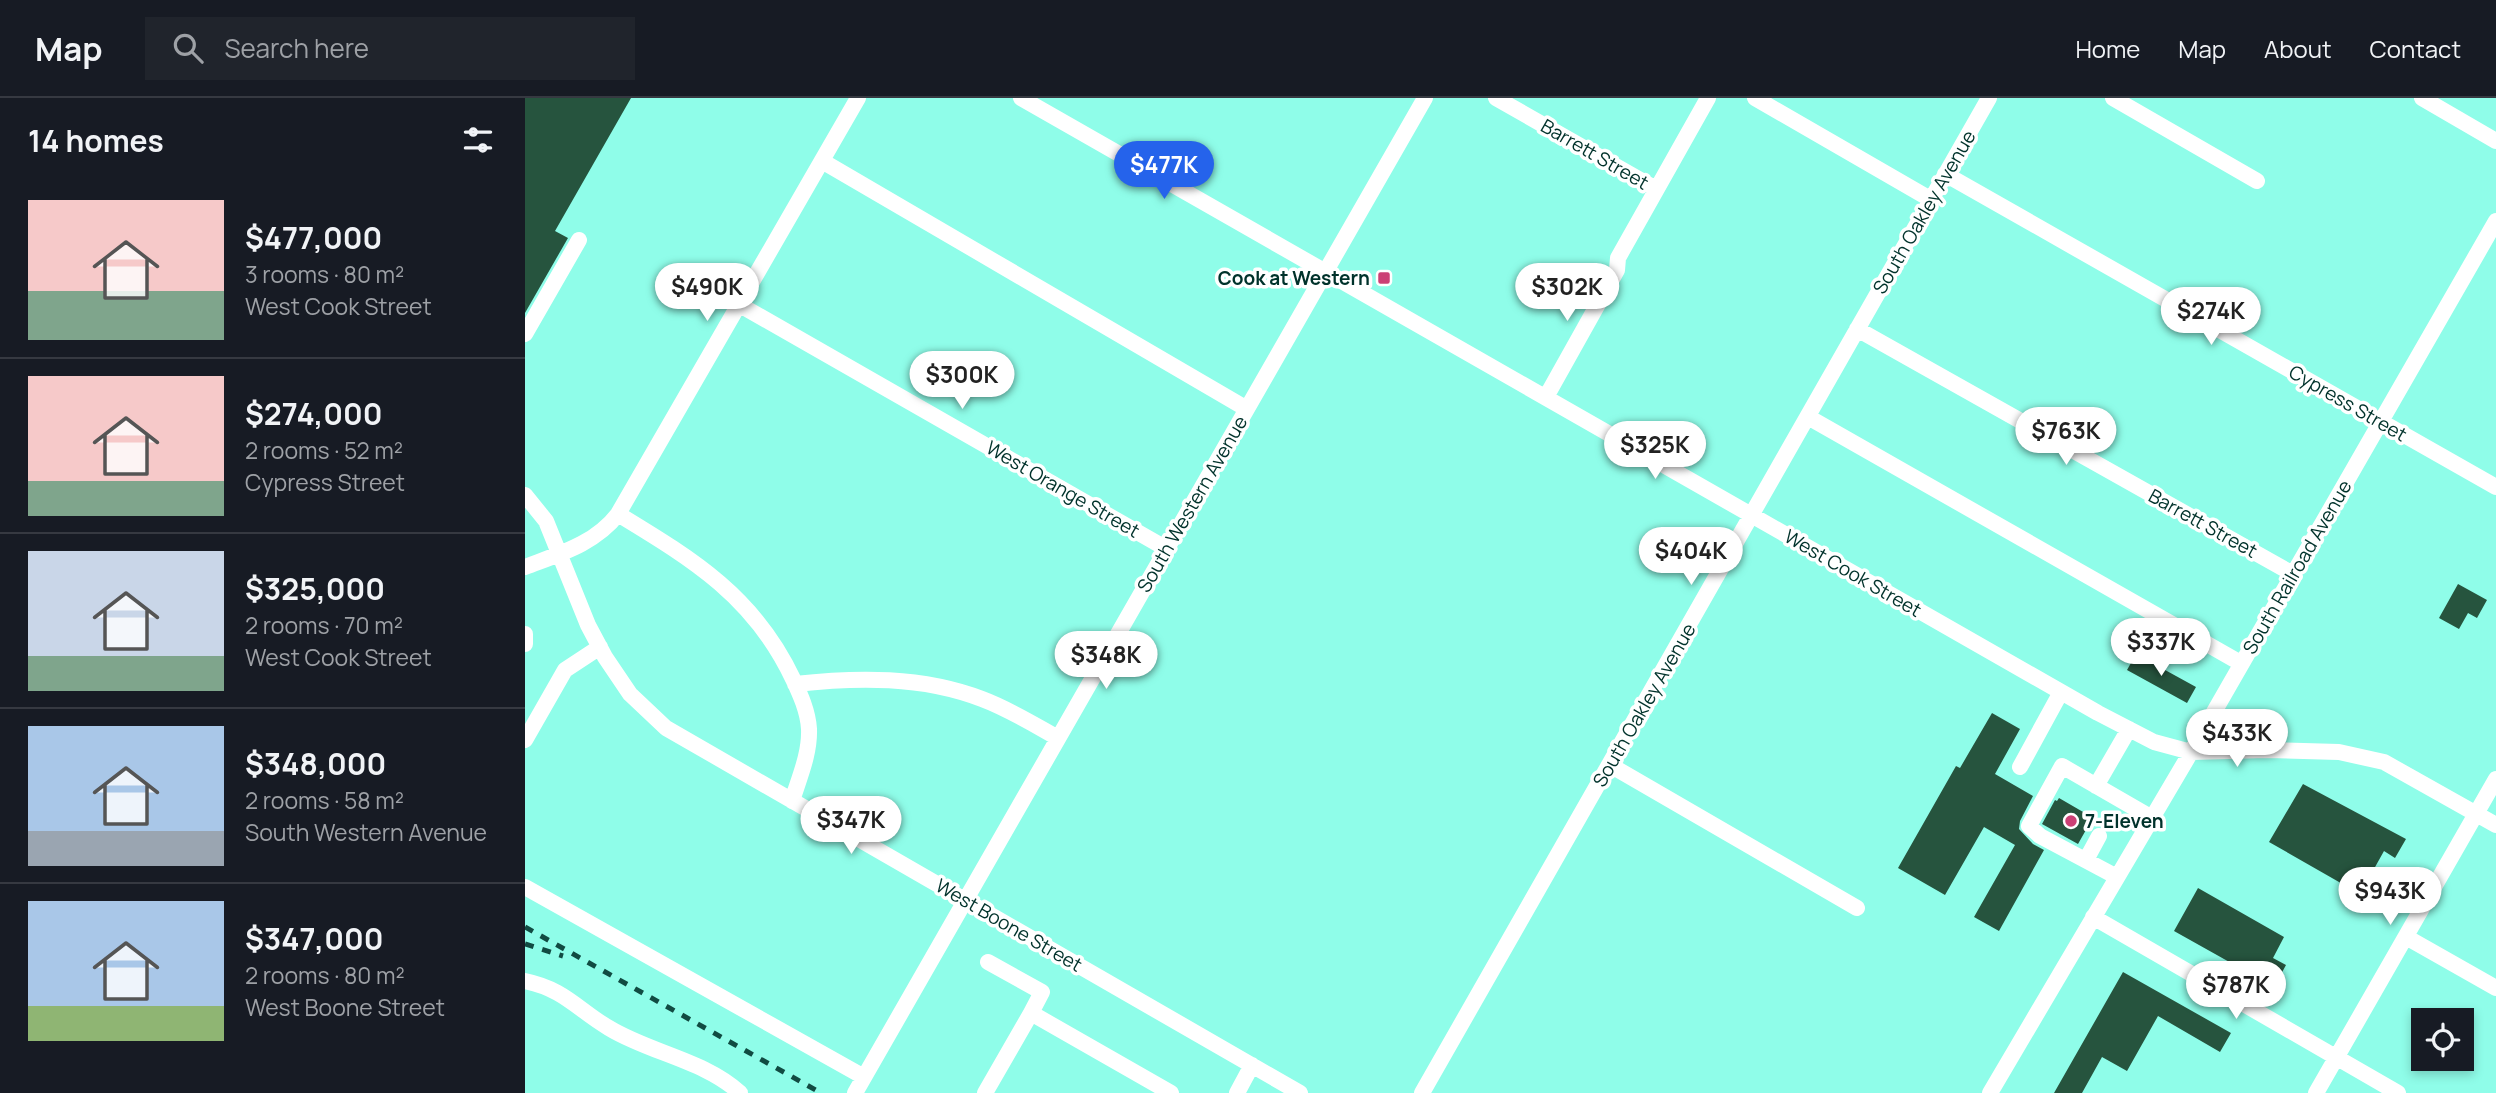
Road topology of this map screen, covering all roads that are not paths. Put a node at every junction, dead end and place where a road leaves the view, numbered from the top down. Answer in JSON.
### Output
{"nodes":[{"id":1,"x":857,"y":98,"type":"edge"},
{"id":2,"x":1021,"y":98,"type":"edge"},
{"id":3,"x":1425,"y":98,"type":"edge"},
{"id":4,"x":1496,"y":98,"type":"edge"},
{"id":5,"x":1708,"y":98,"type":"edge"},
{"id":6,"x":1755,"y":98,"type":"edge"},
{"id":7,"x":1989,"y":98,"type":"edge"},
{"id":8,"x":2113,"y":98,"type":"edge"},
{"id":9,"x":2422,"y":98,"type":"edge"},
{"id":10,"x":2496,"y":141,"type":"edge"},
{"id":11,"x":822,"y":161,"type":"junction"},
{"id":12,"x":1945,"y":174,"type":"junction"},
{"id":13,"x":2257,"y":181,"type":"dead end"},
{"id":14,"x":1656,"y":189,"type":"junction"},
{"id":15,"x":1930,"y":199,"type":"junction"},
{"id":16,"x":2496,"y":221,"type":"edge"},
{"id":17,"x":579,"y":240,"type":"dead end"},
{"id":18,"x":1325,"y":272,"type":"junction"},
{"id":19,"x":740,"y":305,"type":"junction"},
{"id":20,"x":1857,"y":329,"type":"junction"},
{"id":21,"x":525,"y":334,"type":"edge"},
{"id":22,"x":1546,"y":397,"type":"junction"},
{"id":23,"x":1247,"y":409,"type":"junction"},
{"id":24,"x":1808,"y":417,"type":"junction"},
{"id":25,"x":2380,"y":421,"type":"junction"},
{"id":26,"x":2496,"y":487,"type":"edge"},
{"id":27,"x":525,"y":495,"type":"edge"},
{"id":28,"x":618,"y":514,"type":"junction"},
{"id":29,"x":1753,"y":515,"type":"junction"},
{"id":30,"x":1167,"y":549,"type":"junction"},
{"id":31,"x":560,"y":554,"type":"junction"},
{"id":32,"x":525,"y":567,"type":"edge"},
{"id":33,"x":2293,"y":574,"type":"junction"},
{"id":34,"x":525,"y":634,"type":"edge"},
{"id":35,"x":525,"y":644,"type":"edge"},
{"id":36,"x":600,"y":647,"type":"junction"},
{"id":37,"x":2237,"y":661,"type":"dead end"},
{"id":38,"x":795,"y":684,"type":"junction"},
{"id":39,"x":2061,"y":692,"type":"junction"},
{"id":40,"x":2129,"y":729,"type":"junction"},
{"id":41,"x":1058,"y":738,"type":"junction"},
{"id":42,"x":525,"y":740,"type":"edge"},
{"id":43,"x":2191,"y":752,"type":"junction"},
{"id":44,"x":1610,"y":765,"type":"junction"},
{"id":45,"x":2020,"y":767,"type":"dead end"},
{"id":46,"x":2496,"y":779,"type":"edge"},
{"id":47,"x":2096,"y":786,"type":"junction"},
{"id":48,"x":792,"y":801,"type":"junction"},
{"id":49,"x":2476,"y":814,"type":"junction"},
{"id":50,"x":2152,"y":818,"type":"junction"},
{"id":51,"x":2496,"y":825,"type":"edge"},
{"id":52,"x":2099,"y":836,"type":"dead end"},
{"id":53,"x":2086,"y":860,"type":"junction"},
{"id":54,"x":2117,"y":877,"type":"junction"},
{"id":55,"x":525,"y":887,"type":"edge"},
{"id":56,"x":966,"y":899,"type":"junction"},
{"id":57,"x":1857,"y":908,"type":"dead end"},
{"id":58,"x":2093,"y":917,"type":"junction"},
{"id":59,"x":2406,"y":937,"type":"junction"},
{"id":60,"x":988,"y":962,"type":"dead end"},
{"id":61,"x":525,"y":981,"type":"edge"},
{"id":62,"x":2496,"y":988,"type":"edge"},
{"id":63,"x":1031,"y":1013,"type":"junction"},
{"id":64,"x":2337,"y":1058,"type":"junction"},
{"id":65,"x":1252,"y":1065,"type":"junction"},
{"id":66,"x":864,"y":1077,"type":"junction"},
{"id":67,"x":740,"y":1093,"type":"edge"},
{"id":68,"x":855,"y":1093,"type":"edge"},
{"id":69,"x":985,"y":1093,"type":"edge"},
{"id":70,"x":1171,"y":1093,"type":"edge"},
{"id":71,"x":1237,"y":1093,"type":"edge"},
{"id":72,"x":1300,"y":1093,"type":"edge"},
{"id":73,"x":1422,"y":1093,"type":"edge"},
{"id":74,"x":1990,"y":1093,"type":"edge"},
{"id":75,"x":2316,"y":1093,"type":"edge"},
{"id":76,"x":2398,"y":1093,"type":"edge"}],
"edges":[{"from":1,"to":11,"type":"street"},
{"from":2,"to":18,"type":"street","name":"West Cook Street"},
{"from":3,"to":18,"type":"street","name":"South Western Avenue"},
{"from":4,"to":14,"type":"street","name":"Barrett Street"},
{"from":5,"to":14,"type":"street"},
{"from":6,"to":15,"type":"street"},
{"from":7,"to":12,"type":"street","name":"South Oakley Avenue"},
{"from":8,"to":13,"type":"street"},
{"from":9,"to":10,"type":"street"},
{"from":11,"to":19,"type":"street"},
{"from":11,"to":23,"type":"street"},
{"from":12,"to":15,"type":"street","name":"South Oakley Avenue"},
{"from":12,"to":25,"type":"street","name":"Cypress Street"},
{"from":14,"to":22,"type":"street"},
{"from":15,"to":20,"type":"street","name":"South Oakley Avenue"},
{"from":16,"to":25,"type":"street","name":"South Railroad Avenue"},
{"from":17,"to":21,"type":"street"},
{"from":18,"to":22,"type":"street","name":"West Cook Street"},
{"from":18,"to":23,"type":"street","name":"South Western Avenue"},
{"from":19,"to":28,"type":"street"},
{"from":19,"to":30,"type":"street","name":"West Orange Street"},
{"from":20,"to":24,"type":"street","name":"South Oakley Avenue"},
{"from":20,"to":33,"type":"street","name":"Barrett Street"},
{"from":22,"to":29,"type":"street","name":"West Cook Street"},
{"from":23,"to":30,"type":"street","name":"South Western Avenue"},
{"from":24,"to":29,"type":"street","name":"South Oakley Avenue"},
{"from":24,"to":37,"type":"street"},
{"from":25,"to":26,"type":"street","name":"Cypress Street"},
{"from":25,"to":33,"type":"street","name":"South Railroad Avenue"},
{"from":27,"to":31,"type":"street","name":"West Boone Street"},
{"from":28,"to":31,"type":"street"},
{"from":28,"to":38,"type":"street"},
{"from":29,"to":39,"type":"street","name":"West Cook Street"},
{"from":29,"to":44,"type":"street","name":"South Oakley Avenue"},
{"from":30,"to":41,"type":"street","name":"South Western Avenue"},
{"from":31,"to":32,"type":"street"},
{"from":31,"to":36,"type":"street","name":"West Boone Street"},
{"from":33,"to":43,"type":"street","name":"South Railroad Avenue"},
{"from":34,"to":35,"type":"street"},
{"from":36,"to":42,"type":"street"},
{"from":36,"to":48,"type":"street","name":"West Boone Street"},
{"from":38,"to":41,"type":"street"},
{"from":38,"to":48,"type":"street"},
{"from":39,"to":40,"type":"street","name":"West Cook Street"},
{"from":39,"to":45,"type":"street"},
{"from":40,"to":43,"type":"street","name":"West Cook Street"},
{"from":40,"to":47,"type":"street"},
{"from":41,"to":56,"type":"street","name":"South Western Avenue"},
{"from":43,"to":49,"type":"street","name":"West Cook Street"},
{"from":43,"to":50,"type":"street","name":"South Railroad Avenue"},
{"from":44,"to":57,"type":"street"},
{"from":44,"to":73,"type":"street","name":"South Oakley Avenue"},
{"from":46,"to":49,"type":"street"},
{"from":47,"to":50,"type":"street"},
{"from":47,"to":53,"type":"street"},
{"from":48,"to":56,"type":"street","name":"West Boone Street"},
{"from":49,"to":51,"type":"street","name":"West Cook Street"},
{"from":49,"to":59,"type":"street"},
{"from":50,"to":54,"type":"street","name":"South Railroad Avenue"},
{"from":52,"to":53,"type":"street"},
{"from":53,"to":54,"type":"street"},
{"from":54,"to":58,"type":"street","name":"South Railroad Avenue"},
{"from":55,"to":66,"type":"street"},
{"from":56,"to":65,"type":"street","name":"West Boone Street"},
{"from":56,"to":66,"type":"street","name":"South Western Avenue"},
{"from":58,"to":64,"type":"street"},
{"from":58,"to":74,"type":"street","name":"South Railroad Avenue"},
{"from":59,"to":62,"type":"street"},
{"from":59,"to":64,"type":"street"},
{"from":60,"to":63,"type":"street"},
{"from":61,"to":67,"type":"street"},
{"from":63,"to":69,"type":"street"},
{"from":63,"to":70,"type":"street"},
{"from":64,"to":75,"type":"street"},
{"from":64,"to":76,"type":"street"},
{"from":65,"to":71,"type":"street"},
{"from":65,"to":72,"type":"street","name":"West Boone Street"},
{"from":66,"to":68,"type":"street","name":"South Western Avenue"}]}
